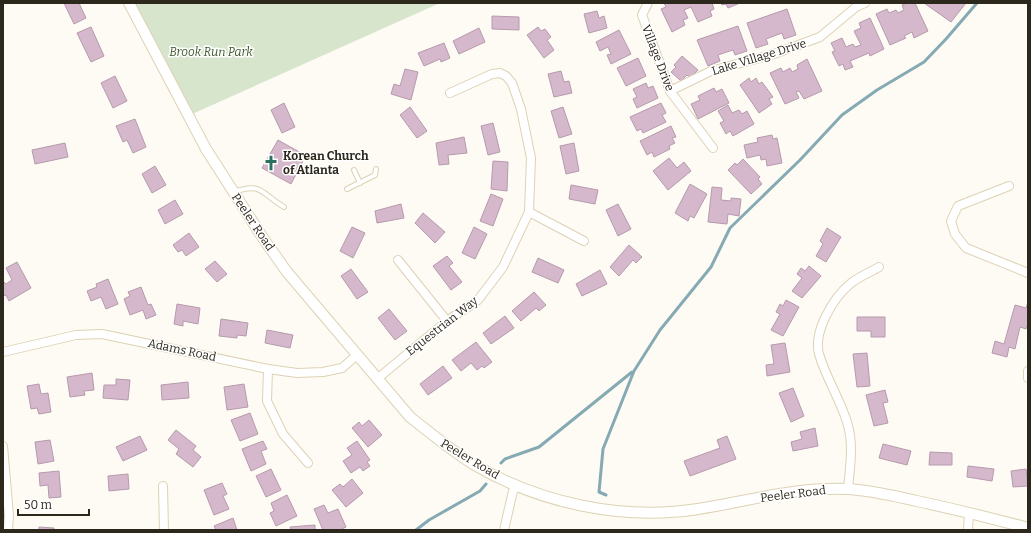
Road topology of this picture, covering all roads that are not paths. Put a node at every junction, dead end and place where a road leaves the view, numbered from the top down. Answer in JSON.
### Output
{"nodes":[{"id":1,"x":129,"y":3,"type":"edge"},
{"id":2,"x":648,"y":3,"type":"edge"},
{"id":3,"x":865,"y":3,"type":"edge"},
{"id":4,"x":670,"y":91,"type":"junction"},
{"id":5,"x":450,"y":93,"type":"dead end"},
{"id":6,"x":713,"y":148,"type":"dead end"},
{"id":7,"x":376,"y":169,"type":"dead end"},
{"id":8,"x":354,"y":170,"type":"dead end"},
{"id":9,"x":360,"y":183,"type":"junction"},
{"id":10,"x":1009,"y":186,"type":"dead end"},
{"id":11,"x":347,"y":189,"type":"dead end"},
{"id":12,"x":233,"y":192,"type":"junction"},
{"id":13,"x":284,"y":207,"type":"dead end"},
{"id":14,"x":529,"y":212,"type":"junction"},
{"id":15,"x":584,"y":241,"type":"dead end"},
{"id":16,"x":398,"y":260,"type":"dead end"},
{"id":17,"x":879,"y":267,"type":"dead end"},
{"id":18,"x":1028,"y":273,"type":"edge"},
{"id":19,"x":446,"y":321,"type":"junction"},
{"id":20,"x":3,"y":352,"type":"edge"},
{"id":21,"x":357,"y":355,"type":"junction"},
{"id":22,"x":268,"y":369,"type":"junction"},
{"id":23,"x":1028,"y":371,"type":"edge"},
{"id":24,"x":1028,"y":378,"type":"edge"},
{"id":25,"x":377,"y":379,"type":"junction"},
{"id":26,"x":3,"y":446,"type":"edge"},
{"id":27,"x":308,"y":464,"type":"dead end"},
{"id":28,"x":163,"y":486,"type":"dead end"},
{"id":29,"x":518,"y":486,"type":"junction"},
{"id":30,"x":848,"y":489,"type":"junction"},
{"id":31,"x":969,"y":512,"type":"junction"},
{"id":32,"x":1028,"y":528,"type":"edge"},
{"id":33,"x":8,"y":530,"type":"edge"},
{"id":34,"x":164,"y":530,"type":"edge"},
{"id":35,"x":504,"y":530,"type":"edge"},
{"id":36,"x":968,"y":530,"type":"edge"}],
"edges":[{"from":1,"to":12,"type":"street","name":"Peeler Road"},
{"from":2,"to":4,"type":"street","name":"Village Drive"},
{"from":3,"to":4,"type":"street","name":"Lake Village Drive"},
{"from":4,"to":6,"type":"street","name":"Village Drive"},
{"from":5,"to":14,"type":"street","name":"Equestrian Way"},
{"from":7,"to":9,"type":"lane"},
{"from":8,"to":9,"type":"lane"},
{"from":9,"to":11,"type":"lane"},
{"from":10,"to":18,"type":"street"},
{"from":12,"to":13,"type":"lane"},
{"from":12,"to":21,"type":"street","name":"Peeler Road"},
{"from":14,"to":15,"type":"street"},
{"from":14,"to":19,"type":"street","name":"Equestrian Way"},
{"from":16,"to":19,"type":"street"},
{"from":17,"to":30,"type":"street"},
{"from":19,"to":25,"type":"street","name":"Equestrian Way"},
{"from":20,"to":22,"type":"street","name":"Adams Road"},
{"from":21,"to":22,"type":"street","name":"Adams Road"},
{"from":21,"to":25,"type":"street","name":"Peeler Road"},
{"from":22,"to":27,"type":"street"},
{"from":23,"to":24,"type":"street"},
{"from":25,"to":29,"type":"street","name":"Peeler Road"},
{"from":26,"to":33,"type":"street"},
{"from":28,"to":34,"type":"street"},
{"from":29,"to":30,"type":"street","name":"Peeler Road"},
{"from":29,"to":35,"type":"street"},
{"from":30,"to":31,"type":"street","name":"Peeler Road"},
{"from":31,"to":32,"type":"street","name":"Peeler Road"},
{"from":31,"to":36,"type":"street"}]}
